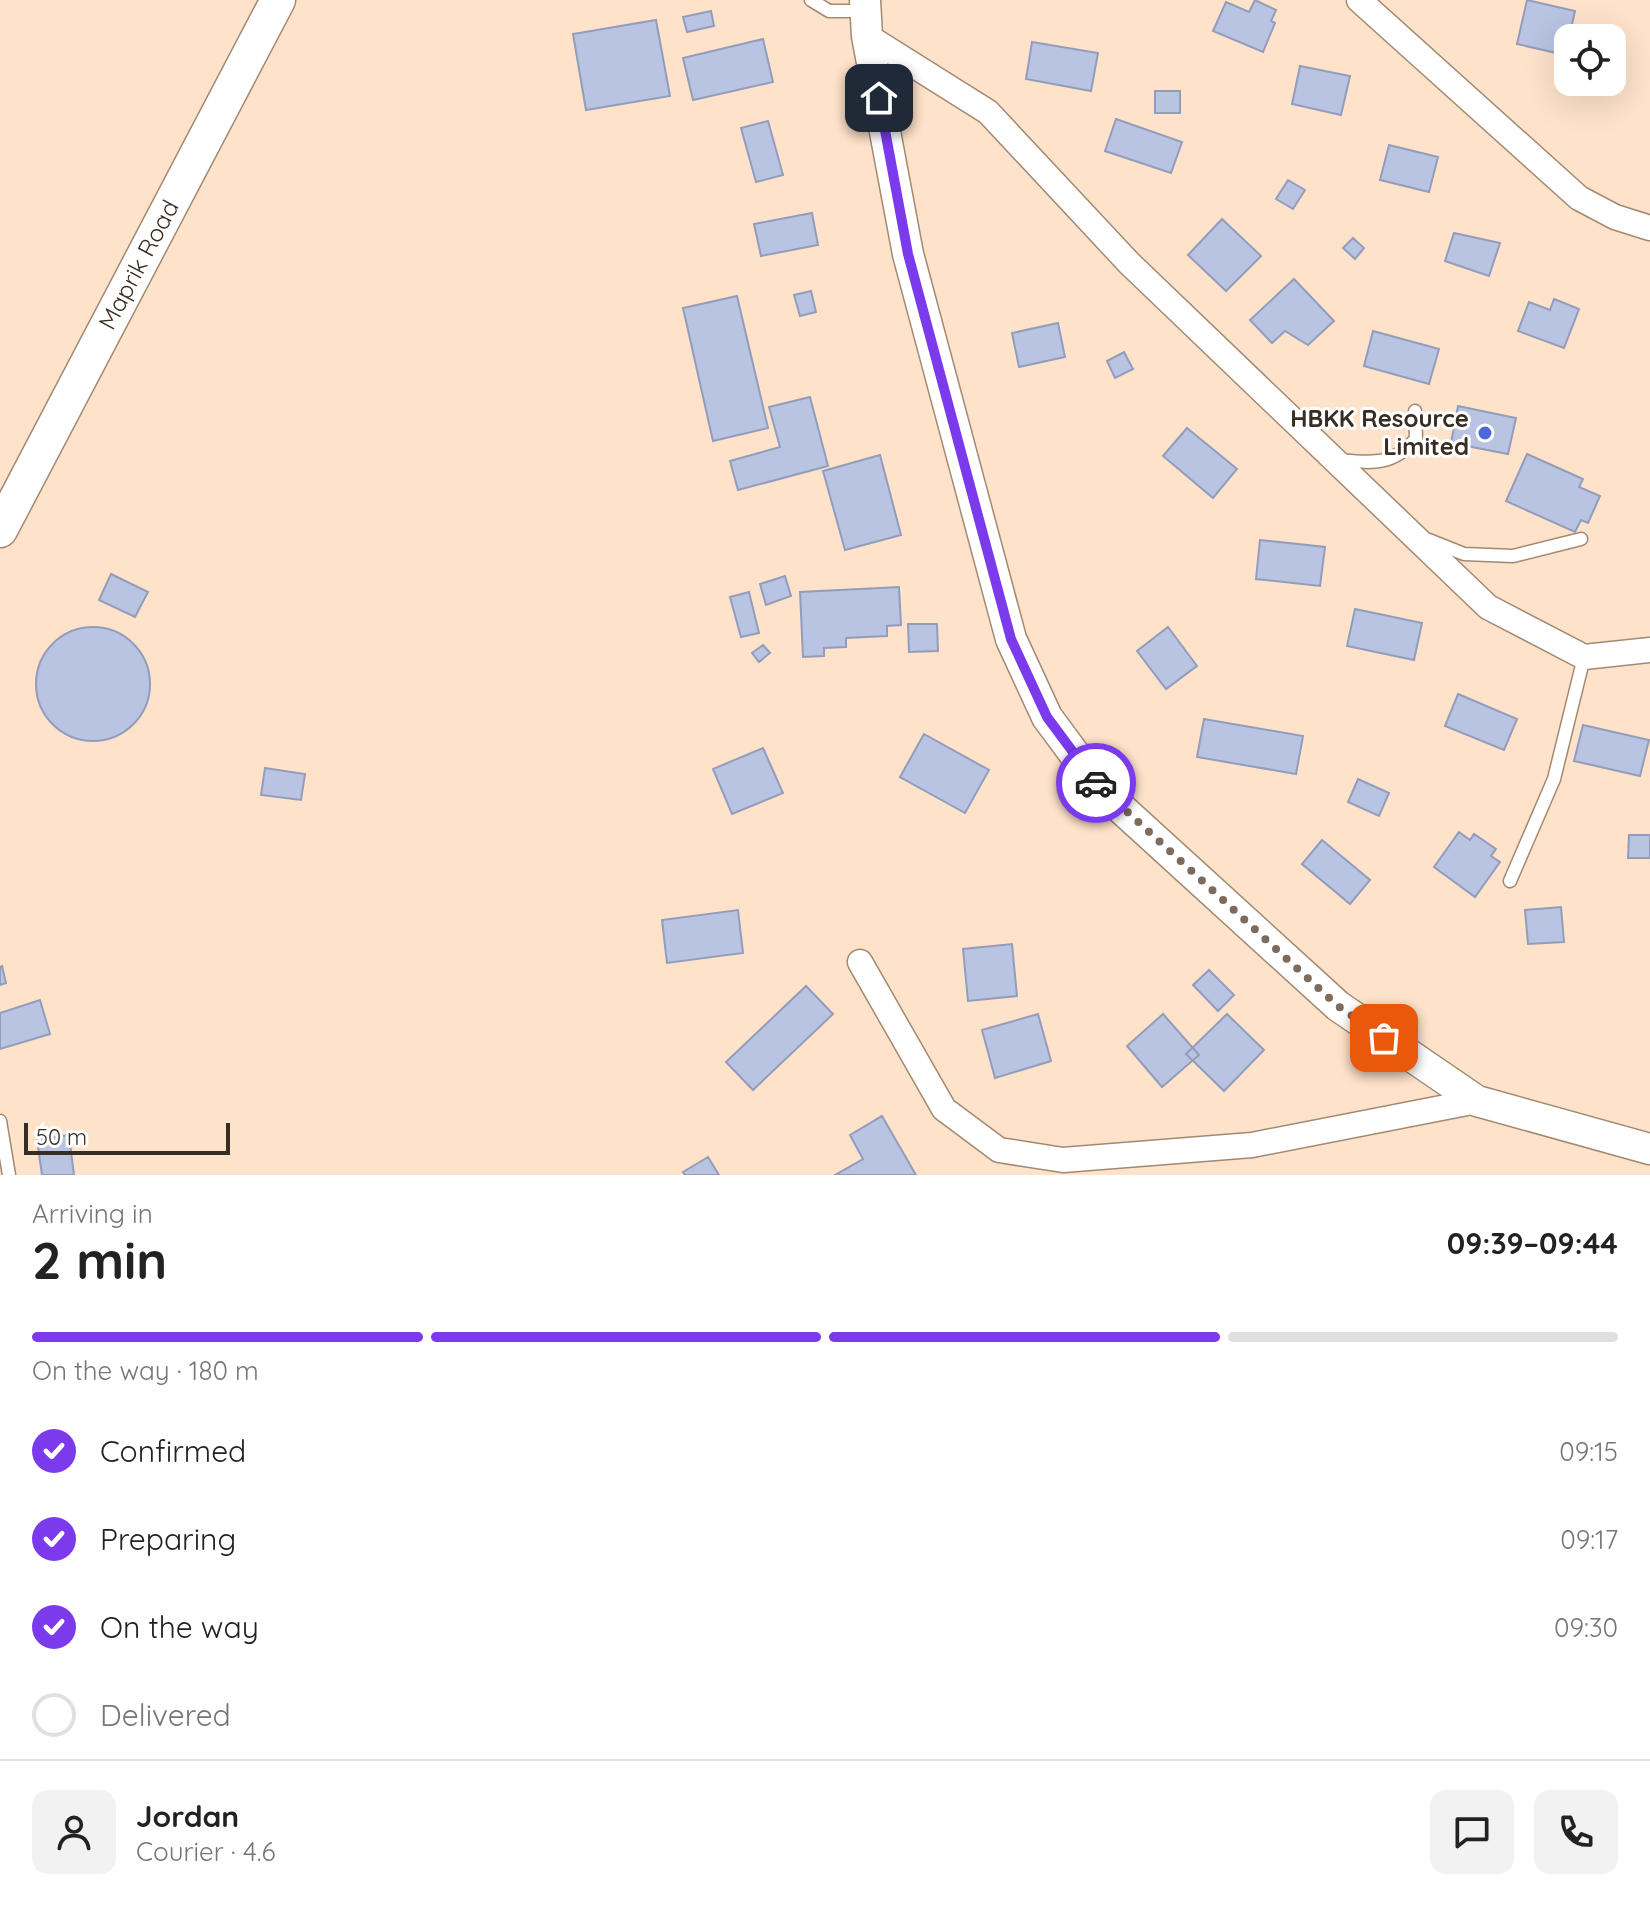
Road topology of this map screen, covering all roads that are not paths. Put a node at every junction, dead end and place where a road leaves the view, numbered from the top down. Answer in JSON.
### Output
{"nodes":[{"id":1,"x":278,"y":0,"type":"edge"},
{"id":2,"x":811,"y":0,"type":"edge"},
{"id":3,"x":1359,"y":0,"type":"edge"},
{"id":4,"x":866,"y":16,"type":"edge"},
{"id":5,"x":1650,"y":228,"type":"edge"},
{"id":6,"x":1415,"y":411,"type":"dead end"},
{"id":7,"x":1334,"y":459,"type":"junction"},
{"id":8,"x":0,"y":530,"type":"edge"},
{"id":9,"x":1412,"y":533,"type":"junction"},
{"id":10,"x":1581,"y":539,"type":"dead end"},
{"id":11,"x":1650,"y":650,"type":"edge"},
{"id":12,"x":1584,"y":657,"type":"junction"},
{"id":13,"x":1510,"y":881,"type":"dead end"},
{"id":14,"x":860,"y":962,"type":"dead end"},
{"id":15,"x":1477,"y":1101,"type":"junction"},
{"id":16,"x":0,"y":1121,"type":"edge"},
{"id":17,"x":1650,"y":1149,"type":"edge"},
{"id":18,"x":9,"y":1175,"type":"edge"}],
"edges":[{"from":1,"to":8,"type":"main road","name":"Maprik Road"},
{"from":2,"to":4,"type":"lane"},
{"from":3,"to":5,"type":"street"},
{"from":4,"to":7,"type":"street"},
{"from":4,"to":15,"type":"street"},
{"from":6,"to":7,"type":"lane"},
{"from":7,"to":9,"type":"street"},
{"from":9,"to":10,"type":"lane"},
{"from":9,"to":12,"type":"street"},
{"from":11,"to":12,"type":"street"},
{"from":12,"to":13,"type":"lane"},
{"from":14,"to":15,"type":"street"},
{"from":15,"to":17,"type":"street"},
{"from":16,"to":18,"type":"lane"}]}
